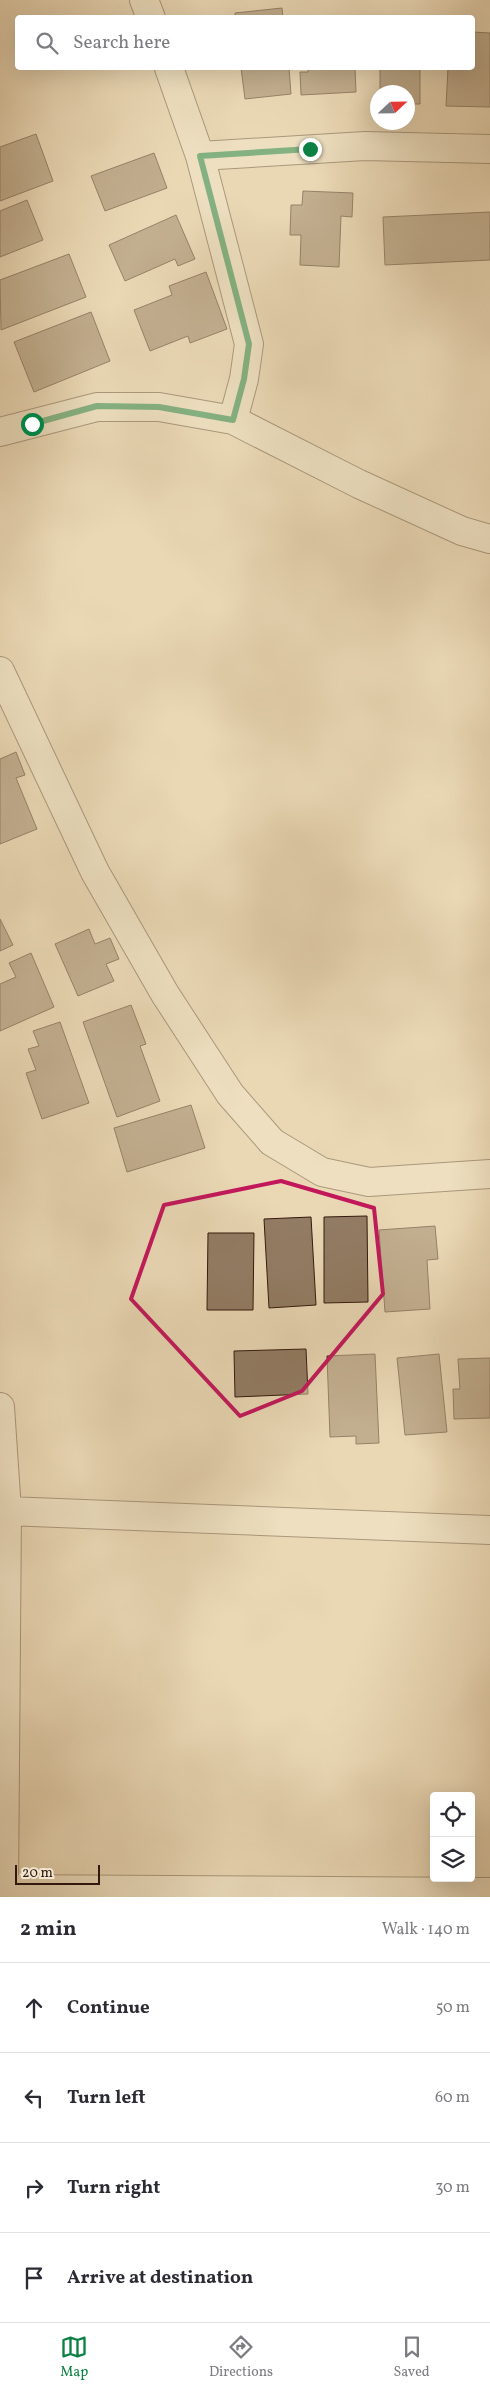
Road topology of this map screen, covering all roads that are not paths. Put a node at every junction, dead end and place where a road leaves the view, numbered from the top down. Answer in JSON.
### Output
{"nodes":[{"id":1,"x":144,"y":0,"type":"edge"},
{"id":2,"x":149,"y":15,"type":"edge"},
{"id":3,"x":170,"y":70,"type":"edge"},
{"id":4,"x":490,"y":149,"type":"edge"},
{"id":5,"x":200,"y":156,"type":"junction"},
{"id":6,"x":233,"y":420,"type":"junction"},
{"id":7,"x":0,"y":432,"type":"edge"},
{"id":8,"x":490,"y":539,"type":"edge"},
{"id":9,"x":0,"y":671,"type":"edge"},
{"id":10,"x":490,"y":1174,"type":"edge"},
{"id":11,"x":0,"y":1407,"type":"edge"},
{"id":12,"x":7,"y":1511,"type":"junction"},
{"id":13,"x":490,"y":1530,"type":"edge"},
{"id":14,"x":2,"y":1889,"type":"edge"},
{"id":15,"x":490,"y":1892,"type":"edge"}],
"edges":[{"from":1,"to":2,"type":"street"},
{"from":3,"to":5,"type":"street"},
{"from":4,"to":5,"type":"street"},
{"from":5,"to":6,"type":"street"},
{"from":6,"to":7,"type":"street"},
{"from":6,"to":8,"type":"street"},
{"from":9,"to":10,"type":"street"},
{"from":11,"to":12,"type":"street"},
{"from":12,"to":13,"type":"street"},
{"from":12,"to":14,"type":"street"},
{"from":14,"to":15,"type":"street"}]}
